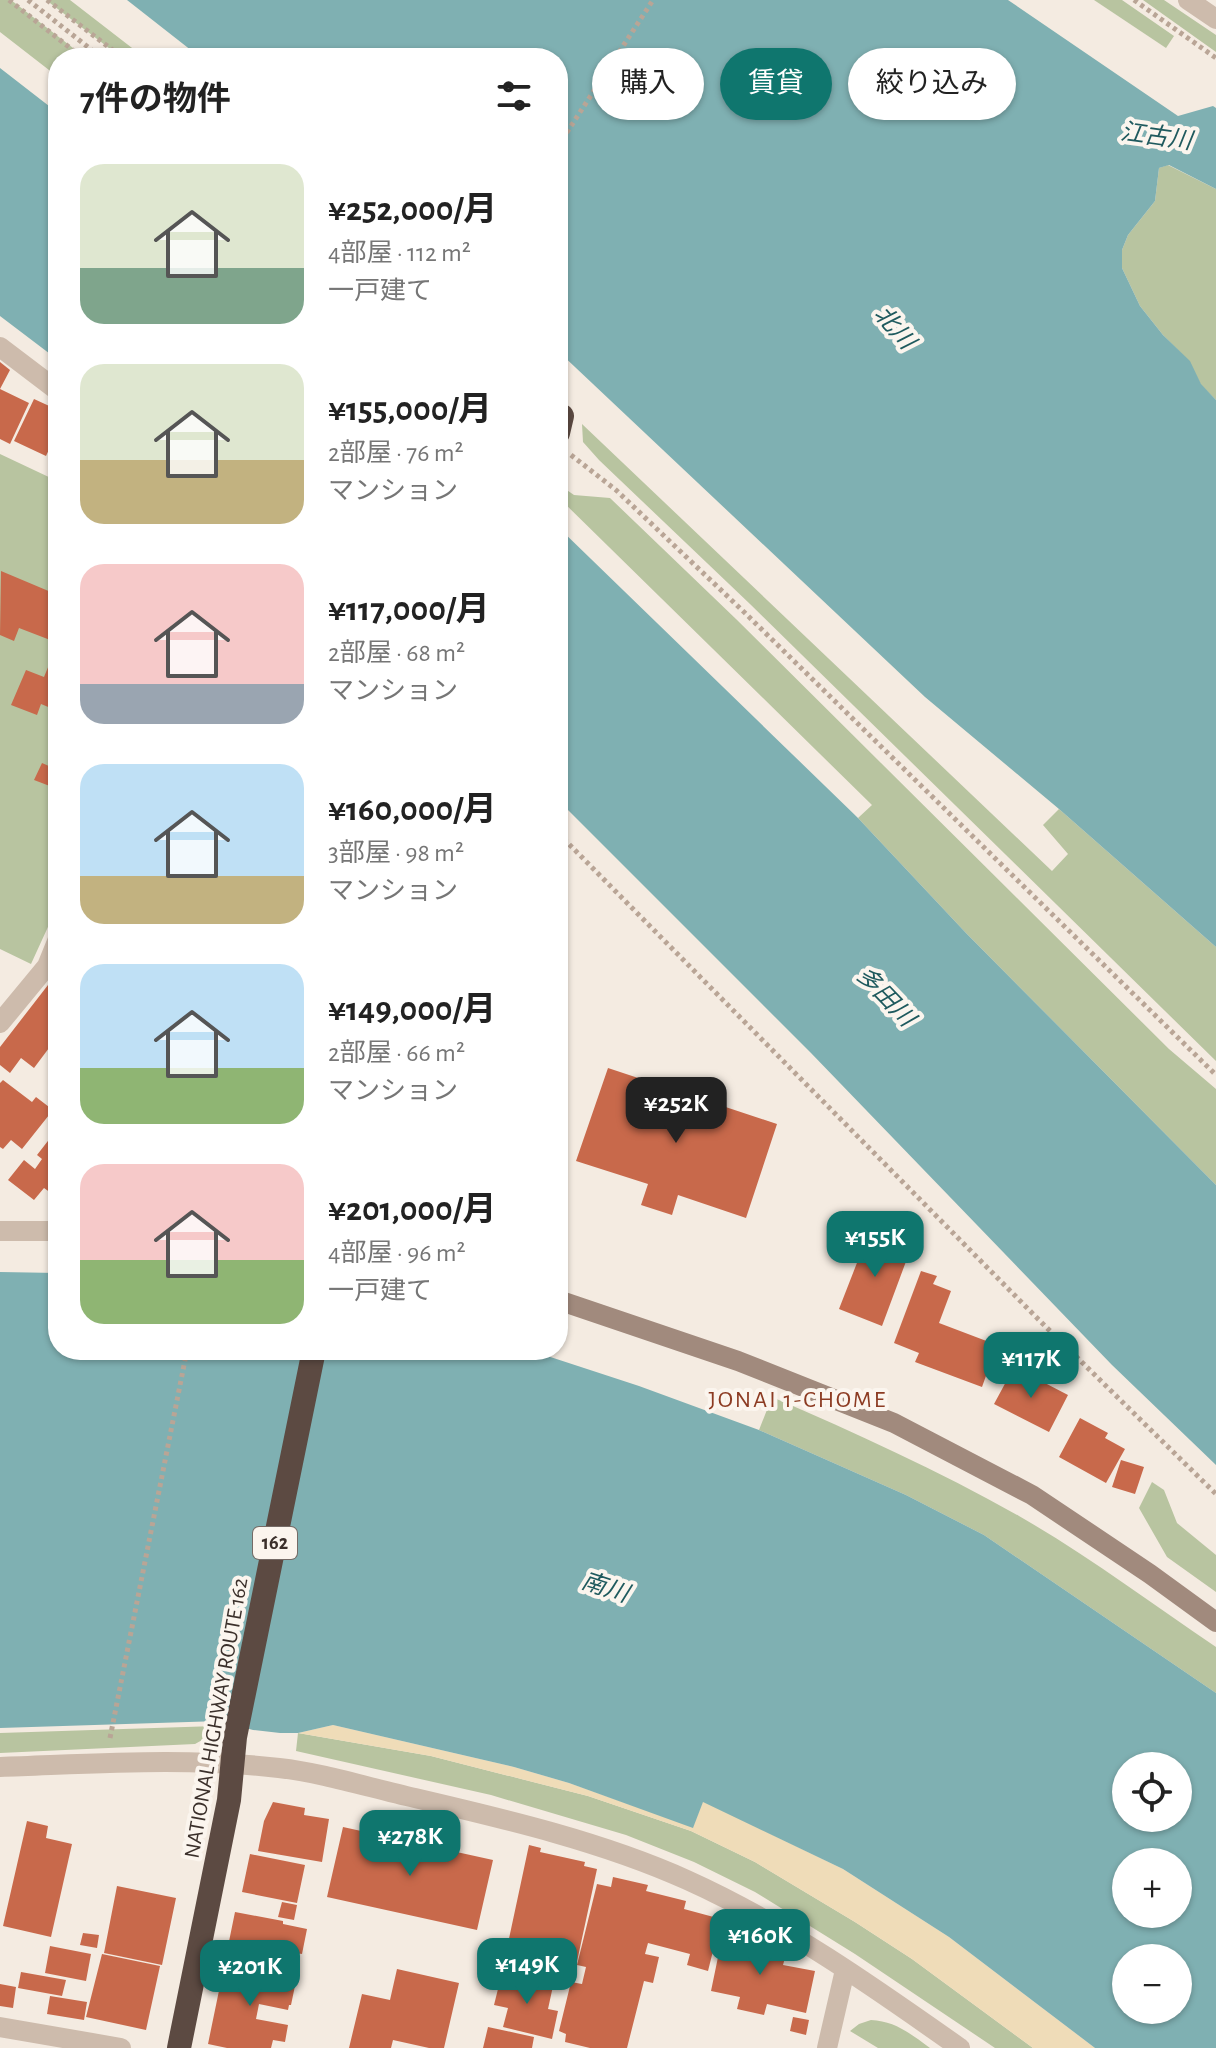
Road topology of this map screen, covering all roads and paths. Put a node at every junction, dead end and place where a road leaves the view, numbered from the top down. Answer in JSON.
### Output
{"nodes":[{"id":1,"x":9,"y":0,"type":"edge"},
{"id":2,"x":28,"y":0,"type":"edge"},
{"id":3,"x":47,"y":0,"type":"edge"},
{"id":4,"x":653,"y":0,"type":"edge"},
{"id":5,"x":1134,"y":0,"type":"edge"},
{"id":6,"x":1188,"y":0,"type":"edge"},
{"id":7,"x":1216,"y":19,"type":"edge"},
{"id":8,"x":70,"y":48,"type":"edge"},
{"id":9,"x":89,"y":48,"type":"edge"},
{"id":10,"x":110,"y":48,"type":"edge"},
{"id":11,"x":1216,"y":58,"type":"edge"},
{"id":12,"x":568,"y":131,"type":"edge"},
{"id":13,"x":0,"y":347,"type":"edge"},
{"id":14,"x":48,"y":383,"type":"edge"},
{"id":15,"x":568,"y":439,"type":"edge"},
{"id":16,"x":568,"y":843,"type":"edge"},
{"id":17,"x":48,"y":964,"type":"edge"},
{"id":18,"x":0,"y":1023,"type":"edge"},
{"id":19,"x":1216,"y":1075,"type":"edge"},
{"id":20,"x":0,"y":1231,"type":"edge"},
{"id":21,"x":48,"y":1231,"type":"edge"},
{"id":22,"x":568,"y":1303,"type":"edge"},
{"id":23,"x":185,"y":1360,"type":"edge"},
{"id":24,"x":312,"y":1360,"type":"edge"},
{"id":25,"x":1216,"y":1494,"type":"edge"},
{"id":26,"x":1216,"y":1622,"type":"edge"},
{"id":27,"x":105,"y":1764,"type":"junction"},
{"id":28,"x":232,"y":1764,"type":"junction"},
{"id":29,"x":0,"y":1767,"type":"edge"},
{"id":30,"x":845,"y":1970,"type":"junction"},
{"id":31,"x":0,"y":2027,"type":"edge"},
{"id":32,"x":121,"y":2048,"type":"edge"},
{"id":33,"x":179,"y":2048,"type":"edge"},
{"id":34,"x":827,"y":2048,"type":"edge"},
{"id":35,"x":960,"y":2048,"type":"edge"}],
"edges":[{"from":1,"to":8,"type":"path"},
{"from":2,"to":9,"type":"path"},
{"from":3,"to":10,"type":"path"},
{"from":4,"to":12,"type":"path"},
{"from":5,"to":11,"type":"path"},
{"from":6,"to":7,"type":"street"},
{"from":13,"to":14,"type":"street"},
{"from":15,"to":19,"type":"path"},
{"from":16,"to":25,"type":"path"},
{"from":17,"to":18,"type":"street"},
{"from":20,"to":21,"type":"street"},
{"from":22,"to":26,"type":"street"},
{"from":23,"to":27,"type":"path"},
{"from":24,"to":28,"type":"highway","name":"NATIONAL HIGHWAY ROUTE 162","number":"162"},
{"from":27,"to":28,"type":"street"},
{"from":27,"to":29,"type":"street"},
{"from":28,"to":30,"type":"street"},
{"from":28,"to":33,"type":"highway","name":"NATIONAL HIGHWAY ROUTE 162","number":"162"},
{"from":30,"to":34,"type":"street"},
{"from":30,"to":35,"type":"street"},
{"from":31,"to":32,"type":"street"}]}
